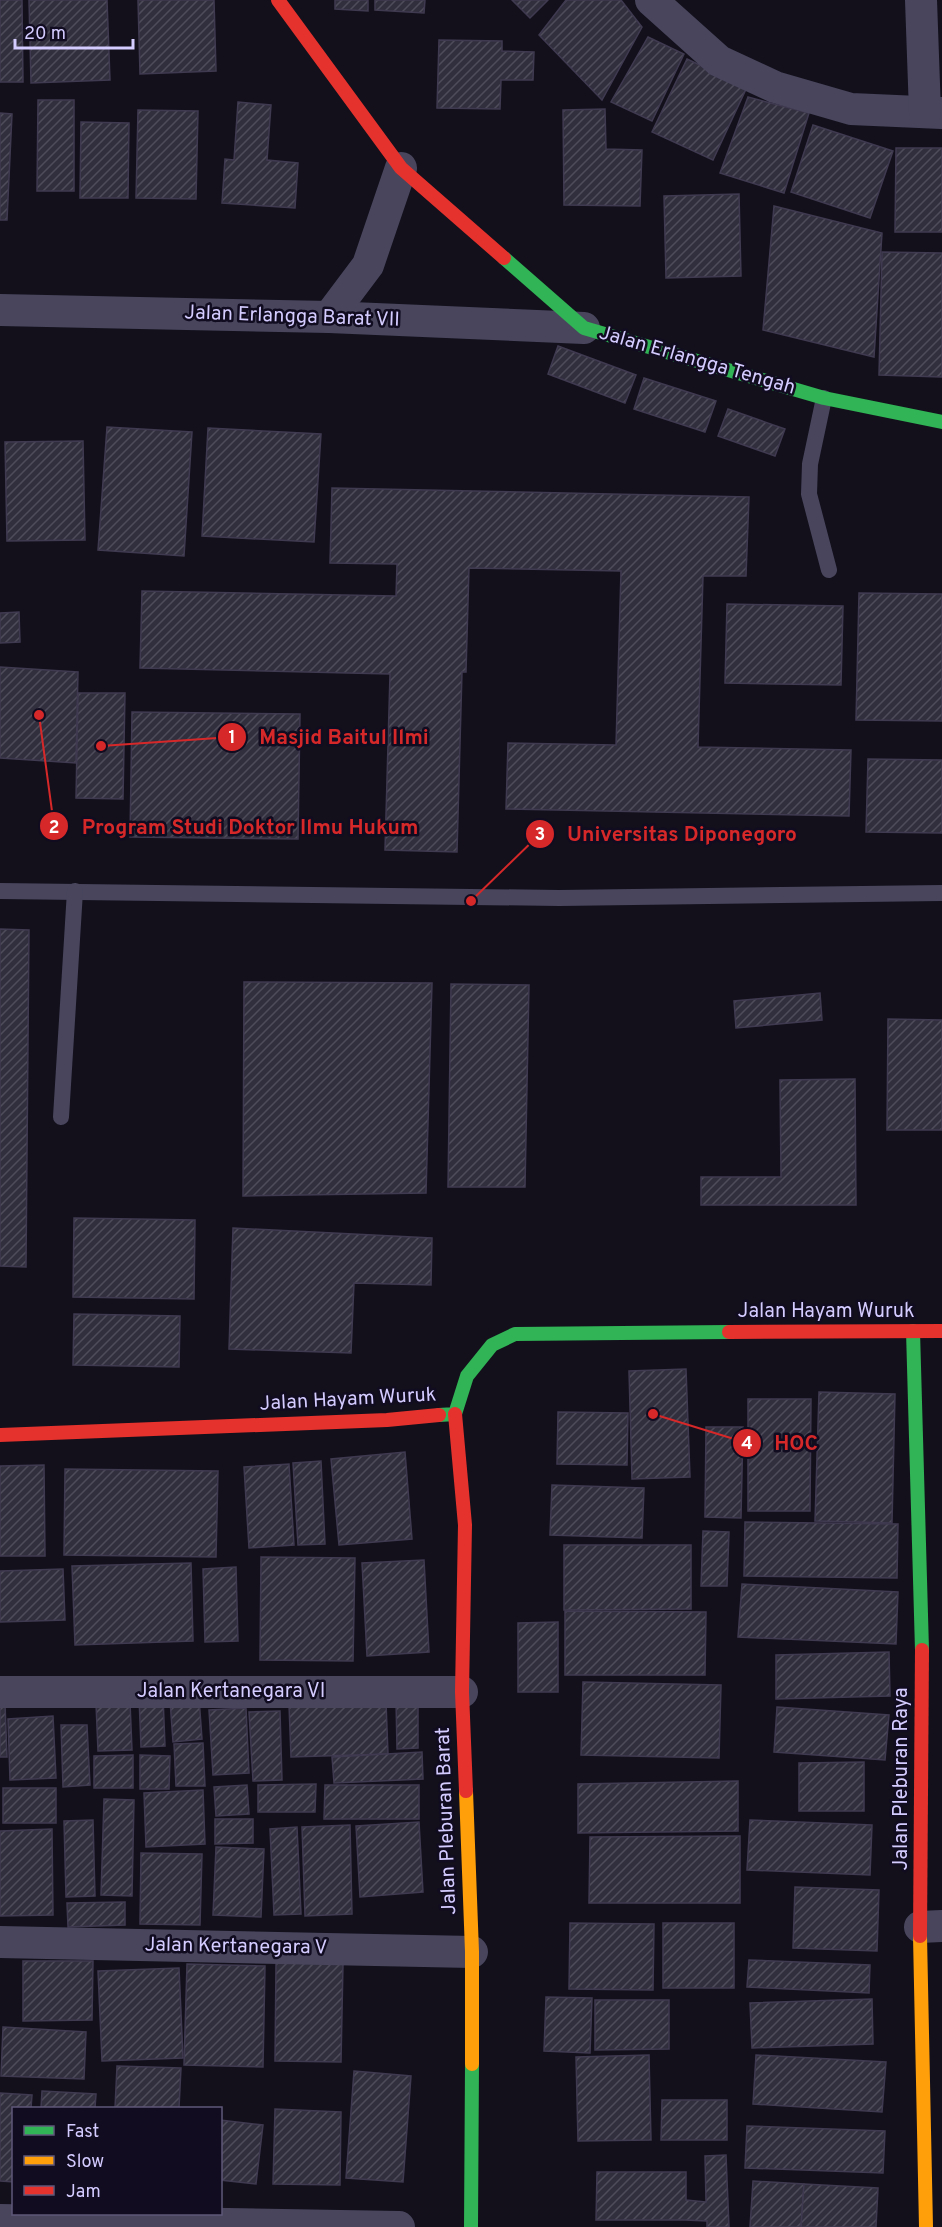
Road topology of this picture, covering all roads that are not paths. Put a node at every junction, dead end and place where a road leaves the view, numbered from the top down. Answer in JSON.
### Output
{"nodes":[{"id":1,"x":278,"y":0,"type":"edge"},
{"id":2,"x":651,"y":0,"type":"edge"},
{"id":3,"x":921,"y":0,"type":"edge"},
{"id":4,"x":933,"y":113,"type":"edge"},
{"id":5,"x":401,"y":168,"type":"junction"},
{"id":6,"x":0,"y":310,"type":"edge"},
{"id":7,"x":329,"y":317,"type":"junction"},
{"id":8,"x":584,"y":328,"type":"junction"},
{"id":9,"x":824,"y":398,"type":"junction"},
{"id":10,"x":942,"y":422,"type":"edge"},
{"id":11,"x":829,"y":570,"type":"dead end"},
{"id":12,"x":0,"y":891,"type":"edge"},
{"id":13,"x":75,"y":891,"type":"junction"},
{"id":14,"x":942,"y":893,"type":"edge"},
{"id":15,"x":61,"y":1117,"type":"dead end"},
{"id":16,"x":913,"y":1331,"type":"junction"},
{"id":17,"x":942,"y":1331,"type":"edge"},
{"id":18,"x":455,"y":1414,"type":"junction"},
{"id":19,"x":0,"y":1435,"type":"edge"},
{"id":20,"x":0,"y":1692,"type":"edge"},
{"id":21,"x":462,"y":1692,"type":"junction"},
{"id":22,"x":932,"y":1693,"type":"edge"},
{"id":23,"x":931,"y":1927,"type":"edge"},
{"id":24,"x":0,"y":1942,"type":"edge"},
{"id":25,"x":472,"y":1952,"type":"junction"},
{"id":26,"x":934,"y":2146,"type":"edge"},
{"id":27,"x":0,"y":2220,"type":"edge"},
{"id":28,"x":399,"y":2227,"type":"edge"},
{"id":29,"x":471,"y":2227,"type":"edge"},
{"id":30,"x":926,"y":2227,"type":"edge"}],
"edges":[{"from":1,"to":5,"type":"street","name":"Jalan Erlangga Tengah"},
{"from":2,"to":4,"type":"street"},
{"from":3,"to":4,"type":"street"},
{"from":5,"to":7,"type":"street"},
{"from":5,"to":8,"type":"street","name":"Jalan Erlangga Tengah"},
{"from":6,"to":7,"type":"street","name":"Jalan Erlangga Barat VII"},
{"from":7,"to":8,"type":"street","name":"Jalan Erlangga Barat VII"},
{"from":8,"to":9,"type":"street","name":"Jalan Erlangga Tengah"},
{"from":9,"to":10,"type":"street","name":"Jalan Erlangga Tengah"},
{"from":9,"to":11,"type":"lane"},
{"from":12,"to":13,"type":"lane"},
{"from":13,"to":14,"type":"lane"},
{"from":13,"to":15,"type":"lane"},
{"from":16,"to":17,"type":"street","name":"Jalan Hayam Wuruk"},
{"from":16,"to":18,"type":"street","name":"Jalan Hayam Wuruk"},
{"from":16,"to":22,"type":"street","name":"Jalan Pleburan Raya"},
{"from":18,"to":19,"type":"street","name":"Jalan Hayam Wuruk"},
{"from":18,"to":21,"type":"street","name":"Jalan Pleburan Barat"},
{"from":20,"to":21,"type":"street","name":"Jalan Kertanegara VI"},
{"from":21,"to":25,"type":"street","name":"Jalan Pleburan Barat"},
{"from":22,"to":23,"type":"street","name":"Jalan Pleburan Raya"},
{"from":23,"to":26,"type":"street","name":"Jalan Pleburan Raya"},
{"from":24,"to":25,"type":"street","name":"Jalan Kertanegara V"},
{"from":25,"to":29,"type":"street","name":"Jalan Pleburan Barat"},
{"from":26,"to":30,"type":"street","name":"Jalan Pleburan Raya"},
{"from":27,"to":28,"type":"street"}]}
